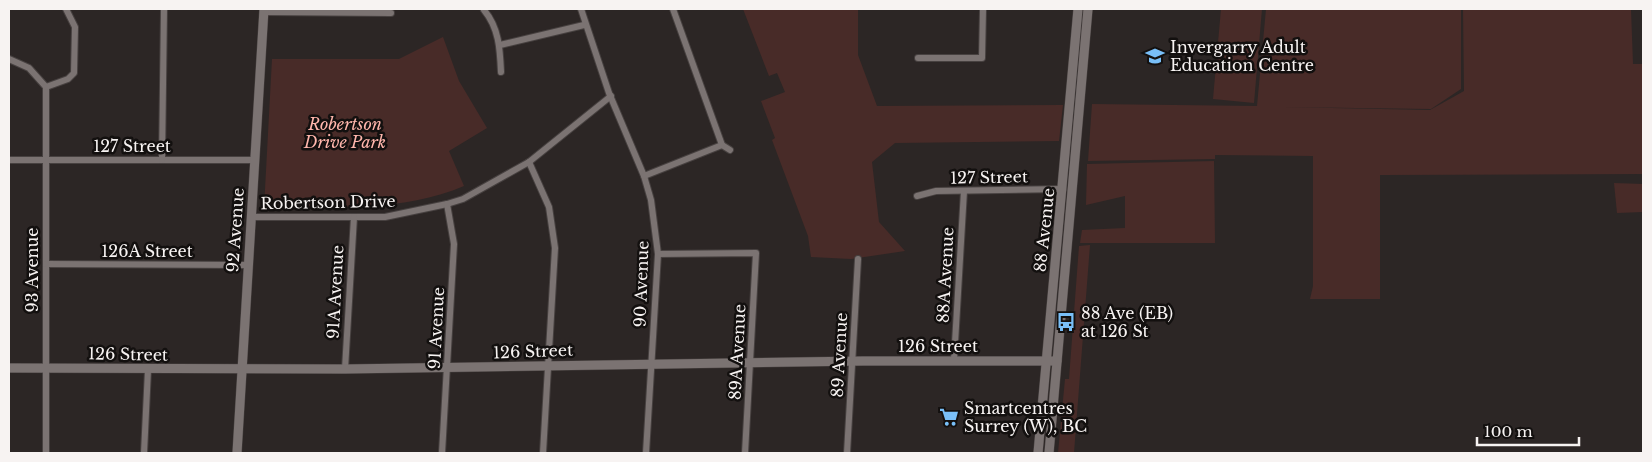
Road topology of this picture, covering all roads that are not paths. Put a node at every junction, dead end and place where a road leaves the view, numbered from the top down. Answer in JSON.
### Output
{"nodes":[{"id":1,"x":66,"y":9,"type":"edge"},
{"id":2,"x":164,"y":9,"type":"edge"},
{"id":3,"x":581,"y":9,"type":"edge"},
{"id":4,"x":674,"y":9,"type":"edge"},
{"id":5,"x":982,"y":9,"type":"edge"},
{"id":6,"x":1078,"y":9,"type":"edge"},
{"id":7,"x":1088,"y":9,"type":"edge"},
{"id":8,"x":264,"y":10,"type":"edge"},
{"id":9,"x":484,"y":10,"type":"edge"},
{"id":10,"x":392,"y":13,"type":"dead end"},
{"id":11,"x":584,"y":25,"type":"junction"},
{"id":12,"x":500,"y":45,"type":"junction"},
{"id":13,"x":918,"y":58,"type":"dead end"},
{"id":14,"x":9,"y":59,"type":"edge"},
{"id":15,"x":501,"y":72,"type":"dead end"},
{"id":16,"x":46,"y":87,"type":"junction"},
{"id":17,"x":611,"y":96,"type":"junction"},
{"id":18,"x":722,"y":145,"type":"junction"},
{"id":19,"x":730,"y":150,"type":"dead end"},
{"id":20,"x":46,"y":159,"type":"junction"},
{"id":21,"x":9,"y":160,"type":"edge"},
{"id":22,"x":162,"y":160,"type":"junction"},
{"id":23,"x":254,"y":160,"type":"junction"},
{"id":24,"x":529,"y":162,"type":"junction"},
{"id":25,"x":644,"y":176,"type":"junction"},
{"id":26,"x":1063,"y":189,"type":"junction"},
{"id":27,"x":964,"y":191,"type":"junction"},
{"id":28,"x":917,"y":196,"type":"dead end"},
{"id":29,"x":447,"y":204,"type":"junction"},
{"id":30,"x":251,"y":217,"type":"junction"},
{"id":31,"x":354,"y":217,"type":"junction"},
{"id":32,"x":658,"y":254,"type":"junction"},
{"id":33,"x":858,"y":259,"type":"dead end"},
{"id":34,"x":46,"y":264,"type":"junction"},
{"id":35,"x":247,"y":266,"type":"junction"},
{"id":36,"x":954,"y":360,"type":"junction"},
{"id":37,"x":853,"y":361,"type":"junction"},
{"id":38,"x":1046,"y":361,"type":"junction"},
{"id":39,"x":1057,"y":361,"type":"junction"},
{"id":40,"x":751,"y":363,"type":"junction"},
{"id":41,"x":651,"y":364,"type":"junction"},
{"id":42,"x":548,"y":365,"type":"junction"},
{"id":43,"x":46,"y":367,"type":"junction"},
{"id":44,"x":9,"y":368,"type":"edge"},
{"id":45,"x":241,"y":369,"type":"junction"},
{"id":46,"x":345,"y":369,"type":"junction"},
{"id":47,"x":447,"y":369,"type":"junction"},
{"id":48,"x":148,"y":370,"type":"junction"},
{"id":49,"x":46,"y":453,"type":"edge"},
{"id":50,"x":144,"y":453,"type":"edge"},
{"id":51,"x":237,"y":453,"type":"edge"},
{"id":52,"x":442,"y":453,"type":"edge"},
{"id":53,"x":543,"y":453,"type":"edge"},
{"id":54,"x":646,"y":453,"type":"edge"},
{"id":55,"x":745,"y":453,"type":"edge"},
{"id":56,"x":847,"y":453,"type":"edge"},
{"id":57,"x":1038,"y":453,"type":"edge"},
{"id":58,"x":1049,"y":453,"type":"edge"}],
"edges":[{"from":1,"to":16,"type":"street"},
{"from":2,"to":22,"type":"street"},
{"from":3,"to":11,"type":"street","name":"90 Avenue"},
{"from":4,"to":18,"type":"street"},
{"from":5,"to":13,"type":"street"},
{"from":6,"to":26,"type":"street","name":"88 Avenue"},
{"from":7,"to":39,"type":"street","name":"88 Avenue"},
{"from":8,"to":10,"type":"street"},
{"from":8,"to":23,"type":"street","name":"92 Avenue"},
{"from":9,"to":12,"type":"street"},
{"from":11,"to":12,"type":"street"},
{"from":11,"to":17,"type":"street","name":"90 Avenue"},
{"from":12,"to":15,"type":"street"},
{"from":14,"to":16,"type":"street"},
{"from":16,"to":20,"type":"street","name":"93 Avenue"},
{"from":17,"to":24,"type":"street","name":"Robertson Drive"},
{"from":17,"to":25,"type":"street","name":"90 Avenue"},
{"from":18,"to":19,"type":"street"},
{"from":18,"to":25,"type":"street"},
{"from":20,"to":21,"type":"street","name":"127 Street"},
{"from":20,"to":22,"type":"street","name":"127 Street"},
{"from":20,"to":34,"type":"street","name":"93 Avenue"},
{"from":22,"to":23,"type":"street","name":"127 Street"},
{"from":23,"to":30,"type":"street","name":"92 Avenue"},
{"from":24,"to":29,"type":"street","name":"Robertson Drive"},
{"from":24,"to":42,"type":"street"},
{"from":25,"to":32,"type":"street","name":"90 Avenue"},
{"from":26,"to":27,"type":"street","name":"127 Street"},
{"from":26,"to":38,"type":"street","name":"88 Avenue"},
{"from":27,"to":28,"type":"street","name":"127 Street"},
{"from":27,"to":36,"type":"street","name":"88A Avenue"},
{"from":29,"to":31,"type":"street","name":"Robertson Drive"},
{"from":29,"to":47,"type":"street","name":"91 Avenue"},
{"from":30,"to":31,"type":"street","name":"Robertson Drive"},
{"from":30,"to":35,"type":"street","name":"92 Avenue"},
{"from":31,"to":46,"type":"street","name":"91A Avenue"},
{"from":32,"to":40,"type":"street","name":"89A Avenue"},
{"from":32,"to":41,"type":"street","name":"90 Avenue"},
{"from":33,"to":37,"type":"street","name":"89 Avenue"},
{"from":34,"to":35,"type":"street","name":"126A Street"},
{"from":34,"to":43,"type":"street","name":"93 Avenue"},
{"from":35,"to":45,"type":"street","name":"92 Avenue"},
{"from":36,"to":37,"type":"street","name":"126 Street"},
{"from":36,"to":38,"type":"street","name":"126 Street"},
{"from":37,"to":40,"type":"street","name":"126 Street"},
{"from":37,"to":56,"type":"street","name":"89 Avenue"},
{"from":38,"to":39,"type":"street","name":"126 Street"},
{"from":38,"to":57,"type":"street","name":"88 Avenue"},
{"from":39,"to":58,"type":"street","name":"88 Avenue"},
{"from":40,"to":41,"type":"street","name":"126 Street"},
{"from":40,"to":55,"type":"street","name":"89A Avenue"},
{"from":41,"to":42,"type":"street","name":"126 Street"},
{"from":41,"to":54,"type":"street","name":"90 Avenue"},
{"from":42,"to":47,"type":"street","name":"126 Street"},
{"from":42,"to":53,"type":"street"},
{"from":43,"to":44,"type":"street","name":"126 Street"},
{"from":43,"to":48,"type":"street","name":"126 Street"},
{"from":43,"to":49,"type":"street","name":"93 Avenue"},
{"from":45,"to":46,"type":"street","name":"126 Street"},
{"from":45,"to":48,"type":"street","name":"126 Street"},
{"from":45,"to":51,"type":"street","name":"92 Avenue"},
{"from":46,"to":47,"type":"street","name":"126 Street"},
{"from":47,"to":52,"type":"street","name":"91 Avenue"},
{"from":48,"to":50,"type":"street"}]}
